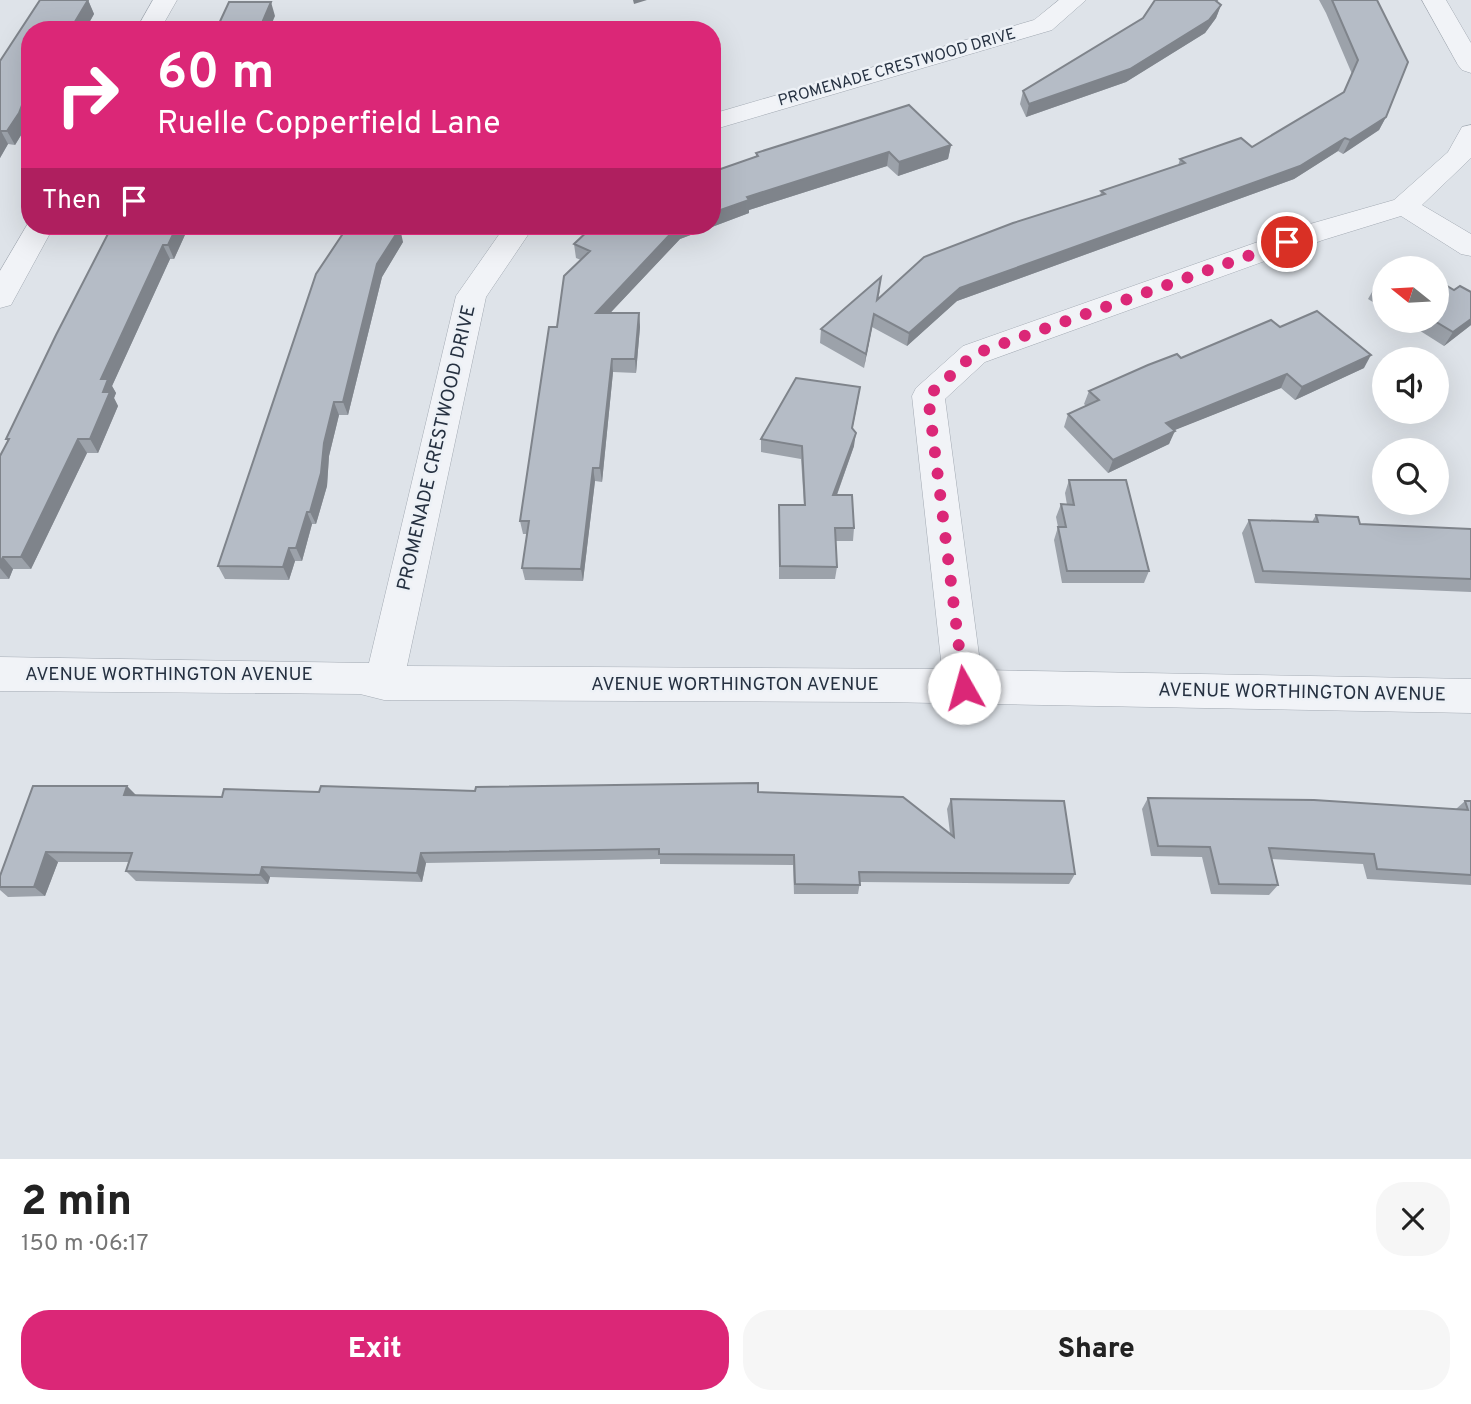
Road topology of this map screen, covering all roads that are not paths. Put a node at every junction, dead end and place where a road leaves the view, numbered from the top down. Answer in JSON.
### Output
{"nodes":[{"id":1,"x":164,"y":0,"type":"edge"},
{"id":2,"x":1074,"y":0,"type":"edge"},
{"id":3,"x":1434,"y":0,"type":"edge"},
{"id":4,"x":153,"y":21,"type":"edge"},
{"id":5,"x":1471,"y":65,"type":"edge"},
{"id":6,"x":721,"y":119,"type":"edge"},
{"id":7,"x":1471,"y":133,"type":"edge"},
{"id":8,"x":1404,"y":206,"type":"junction"},
{"id":9,"x":35,"y":235,"type":"edge"},
{"id":10,"x":514,"y":235,"type":"edge"},
{"id":11,"x":1471,"y":247,"type":"edge"},
{"id":12,"x":0,"y":298,"type":"edge"},
{"id":13,"x":0,"y":674,"type":"edge"},
{"id":14,"x":384,"y":683,"type":"junction"},
{"id":15,"x":964,"y":688,"type":"junction"},
{"id":16,"x":1471,"y":696,"type":"edge"}],
"edges":[{"from":1,"to":4,"type":"street"},
{"from":2,"to":6,"type":"street","name":"PROMENADE CRESTWOOD DRIVE"},
{"from":3,"to":5,"type":"street"},
{"from":7,"to":8,"type":"street"},
{"from":8,"to":11,"type":"street"},
{"from":8,"to":15,"type":"street"},
{"from":9,"to":12,"type":"street"},
{"from":10,"to":14,"type":"street","name":"PROMENADE CRESTWOOD DRIVE"},
{"from":13,"to":14,"type":"street","name":"AVENUE WORTHINGTON AVENUE"},
{"from":14,"to":15,"type":"street","name":"AVENUE WORTHINGTON AVENUE"},
{"from":15,"to":16,"type":"street","name":"AVENUE WORTHINGTON AVENUE"}]}
